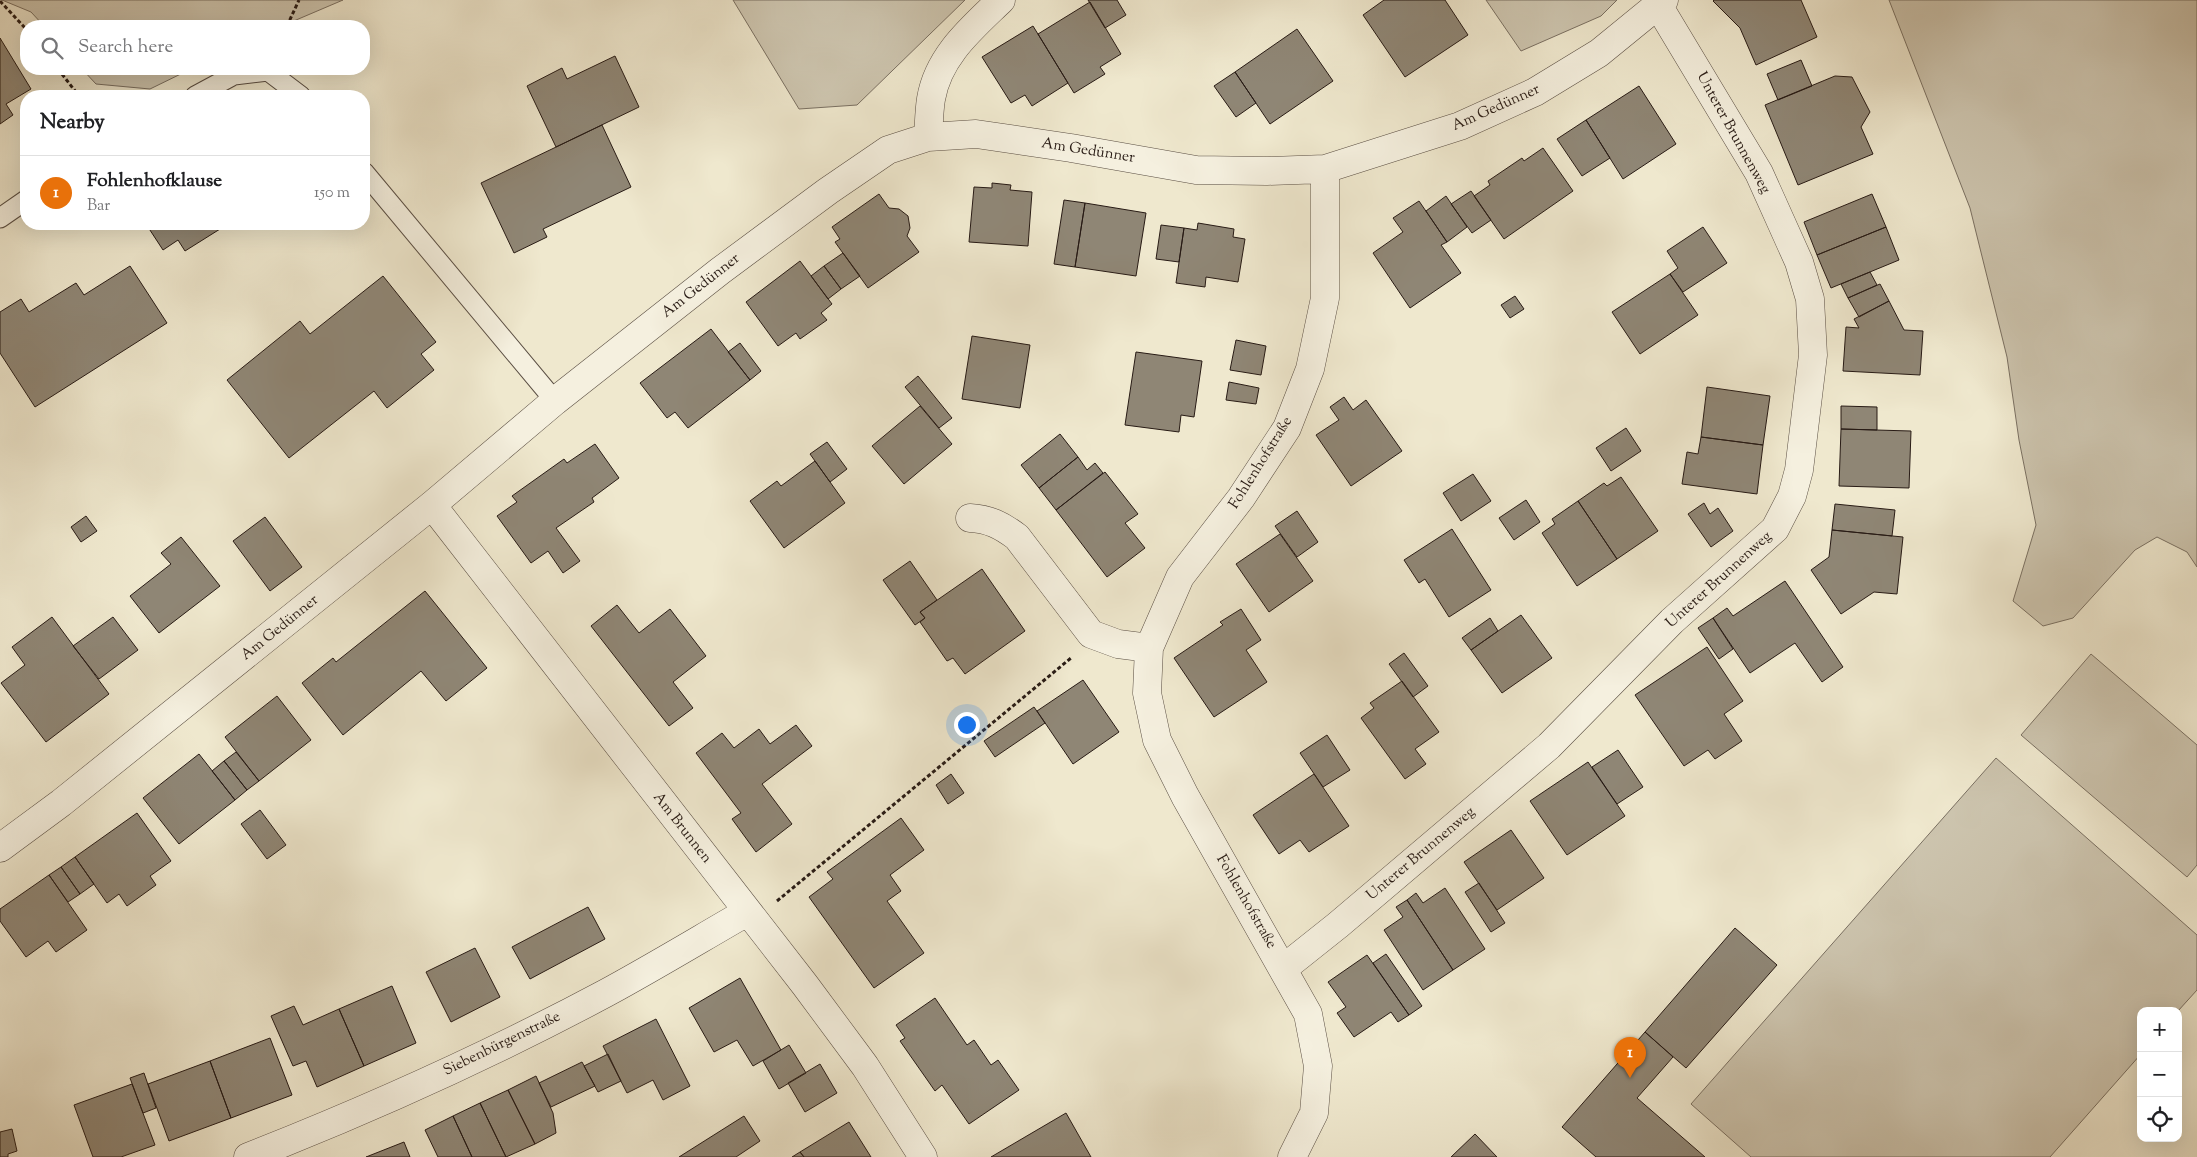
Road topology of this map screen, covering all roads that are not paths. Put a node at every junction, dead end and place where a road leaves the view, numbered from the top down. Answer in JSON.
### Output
{"nodes":[{"id":1,"x":1001,"y":0,"type":"edge"},
{"id":2,"x":1661,"y":3,"type":"edge"},
{"id":3,"x":234,"y":75,"type":"edge"},
{"id":4,"x":273,"y":75,"type":"edge"},
{"id":5,"x":206,"y":90,"type":"edge"},
{"id":6,"x":293,"y":90,"type":"edge"},
{"id":7,"x":928,"y":137,"type":"junction"},
{"id":8,"x":1325,"y":169,"type":"junction"},
{"id":9,"x":370,"y":179,"type":"edge"},
{"id":10,"x":20,"y":204,"type":"edge"},
{"id":11,"x":0,"y":218,"type":"edge"},
{"id":12,"x":555,"y":401,"type":"junction"},
{"id":13,"x":432,"y":505,"type":"junction"},
{"id":14,"x":970,"y":518,"type":"dead end"},
{"id":15,"x":1149,"y":648,"type":"junction"},
{"id":16,"x":0,"y":848,"type":"edge"},
{"id":17,"x":750,"y":916,"type":"junction"},
{"id":18,"x":1284,"y":968,"type":"junction"},
{"id":19,"x":248,"y":1157,"type":"edge"},
{"id":20,"x":923,"y":1157,"type":"edge"},
{"id":21,"x":1292,"y":1157,"type":"edge"}],
"edges":[{"from":1,"to":7,"type":"street"},
{"from":2,"to":8,"type":"street","name":"Am Gedünner"},
{"from":2,"to":18,"type":"street","name":"Unterer Brunnenweg"},
{"from":3,"to":5,"type":"lane"},
{"from":4,"to":6,"type":"lane"},
{"from":7,"to":8,"type":"street","name":"Am Gedünner"},
{"from":7,"to":12,"type":"street","name":"Am Gedünner"},
{"from":8,"to":15,"type":"street","name":"Fohlenhofstraße"},
{"from":9,"to":12,"type":"lane"},
{"from":10,"to":11,"type":"lane"},
{"from":12,"to":13,"type":"street","name":"Am Gedünner"},
{"from":13,"to":16,"type":"street","name":"Am Gedünner"},
{"from":13,"to":17,"type":"street","name":"Am Brunnen"},
{"from":14,"to":15,"type":"street"},
{"from":15,"to":18,"type":"street","name":"Fohlenhofstraße"},
{"from":17,"to":19,"type":"street","name":"Siebenbürgenstraße"},
{"from":17,"to":20,"type":"street","name":"Am Brunnen"},
{"from":18,"to":21,"type":"street","name":"Fohlenhofstraße"}]}
